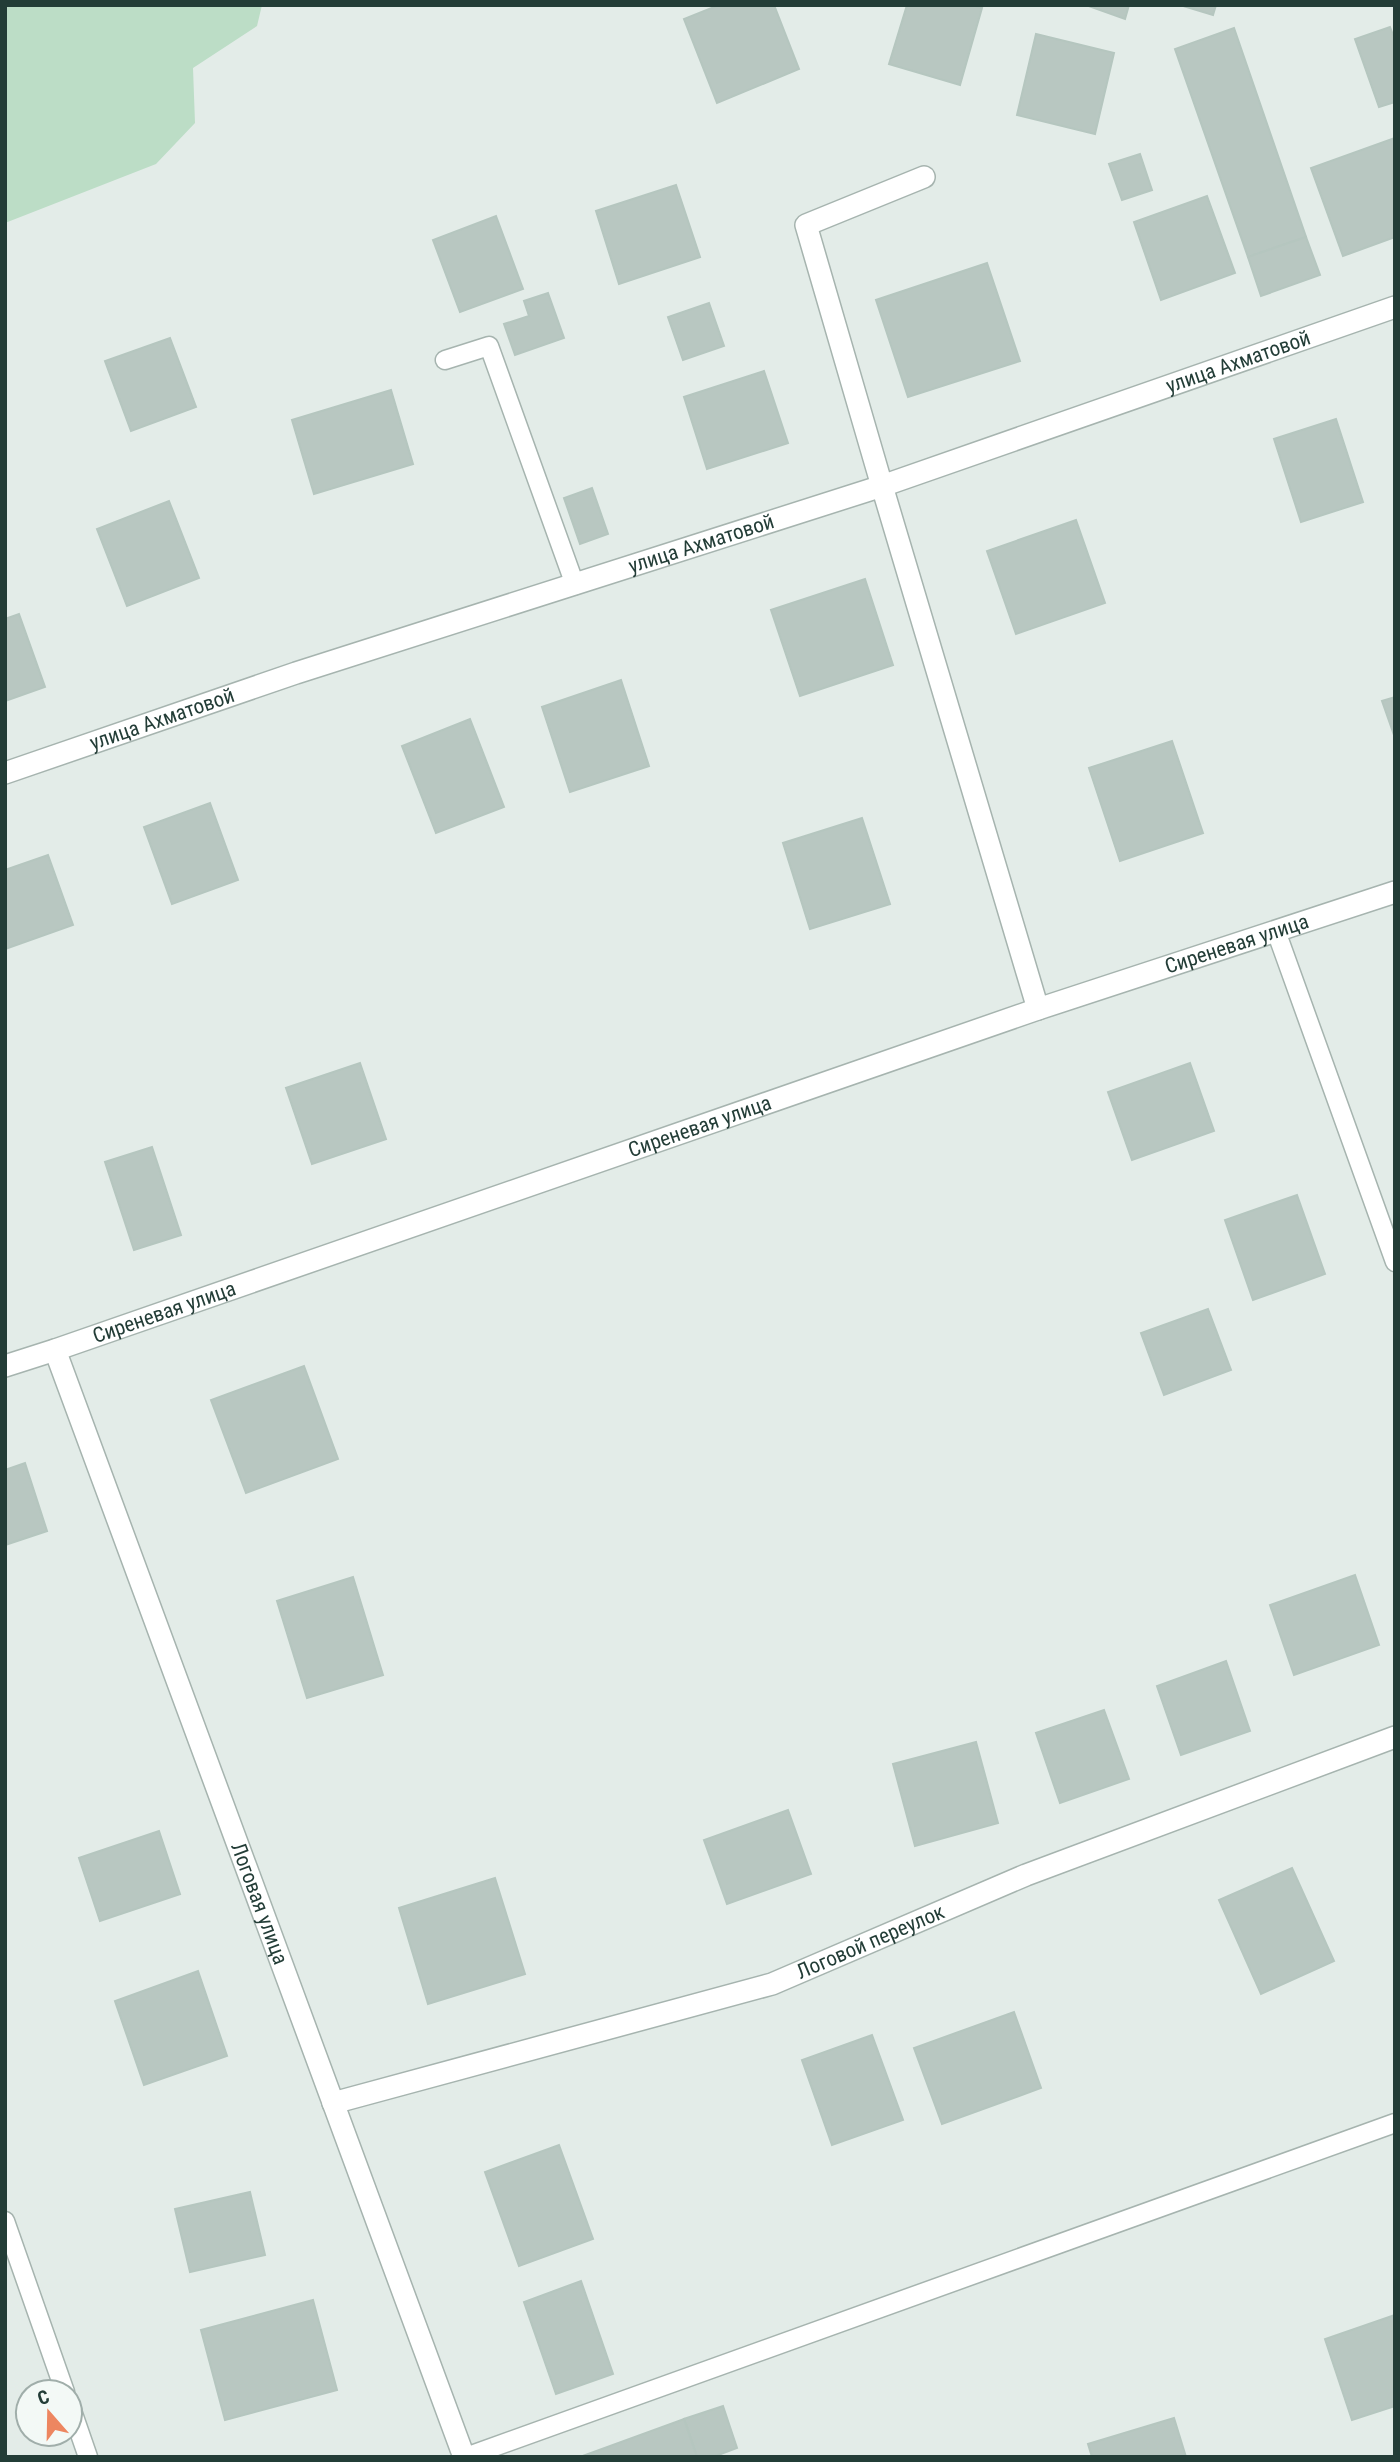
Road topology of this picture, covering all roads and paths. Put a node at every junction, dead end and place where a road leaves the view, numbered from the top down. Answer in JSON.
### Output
{"nodes":[{"id":1,"x":924,"y":177,"type":"dead end"},
{"id":2,"x":1395,"y":307,"type":"edge"},
{"id":3,"x":445,"y":360,"type":"dead end"},
{"id":4,"x":882,"y":486,"type":"junction"},
{"id":5,"x":575,"y":585,"type":"junction"},
{"id":6,"x":5,"y":773,"type":"edge"},
{"id":7,"x":1395,"y":892,"type":"edge"},
{"id":8,"x":1276,"y":931,"type":"junction"},
{"id":9,"x":1038,"y":1009,"type":"junction"},
{"id":10,"x":1395,"y":1262,"type":"edge"},
{"id":11,"x":55,"y":1350,"type":"junction"},
{"id":12,"x":5,"y":1366,"type":"edge"},
{"id":13,"x":1395,"y":1737,"type":"edge"},
{"id":14,"x":333,"y":2103,"type":"junction"},
{"id":15,"x":1395,"y":2123,"type":"edge"},
{"id":16,"x":5,"y":2221,"type":"edge"},
{"id":17,"x":60,"y":2378,"type":"edge"},
{"id":18,"x":465,"y":2457,"type":"edge"}],
"edges":[{"from":1,"to":4,"type":"street"},
{"from":2,"to":4,"type":"street","name":"улица Ахматовой"},
{"from":3,"to":5,"type":"lane"},
{"from":4,"to":5,"type":"street","name":"улица Ахматовой"},
{"from":4,"to":9,"type":"street"},
{"from":5,"to":6,"type":"street","name":"улица Ахматовой"},
{"from":7,"to":8,"type":"street","name":"Сиреневая улица"},
{"from":8,"to":9,"type":"street","name":"Сиреневая улица"},
{"from":8,"to":10,"type":"lane"},
{"from":9,"to":11,"type":"street","name":"Сиреневая улица"},
{"from":11,"to":12,"type":"street","name":"Сиреневая улица"},
{"from":11,"to":14,"type":"street","name":"Логовая улица"},
{"from":13,"to":14,"type":"street","name":"Логовой переулок"},
{"from":14,"to":18,"type":"street","name":"Логовая улица"},
{"from":15,"to":18,"type":"lane"},
{"from":16,"to":17,"type":"lane"}]}
